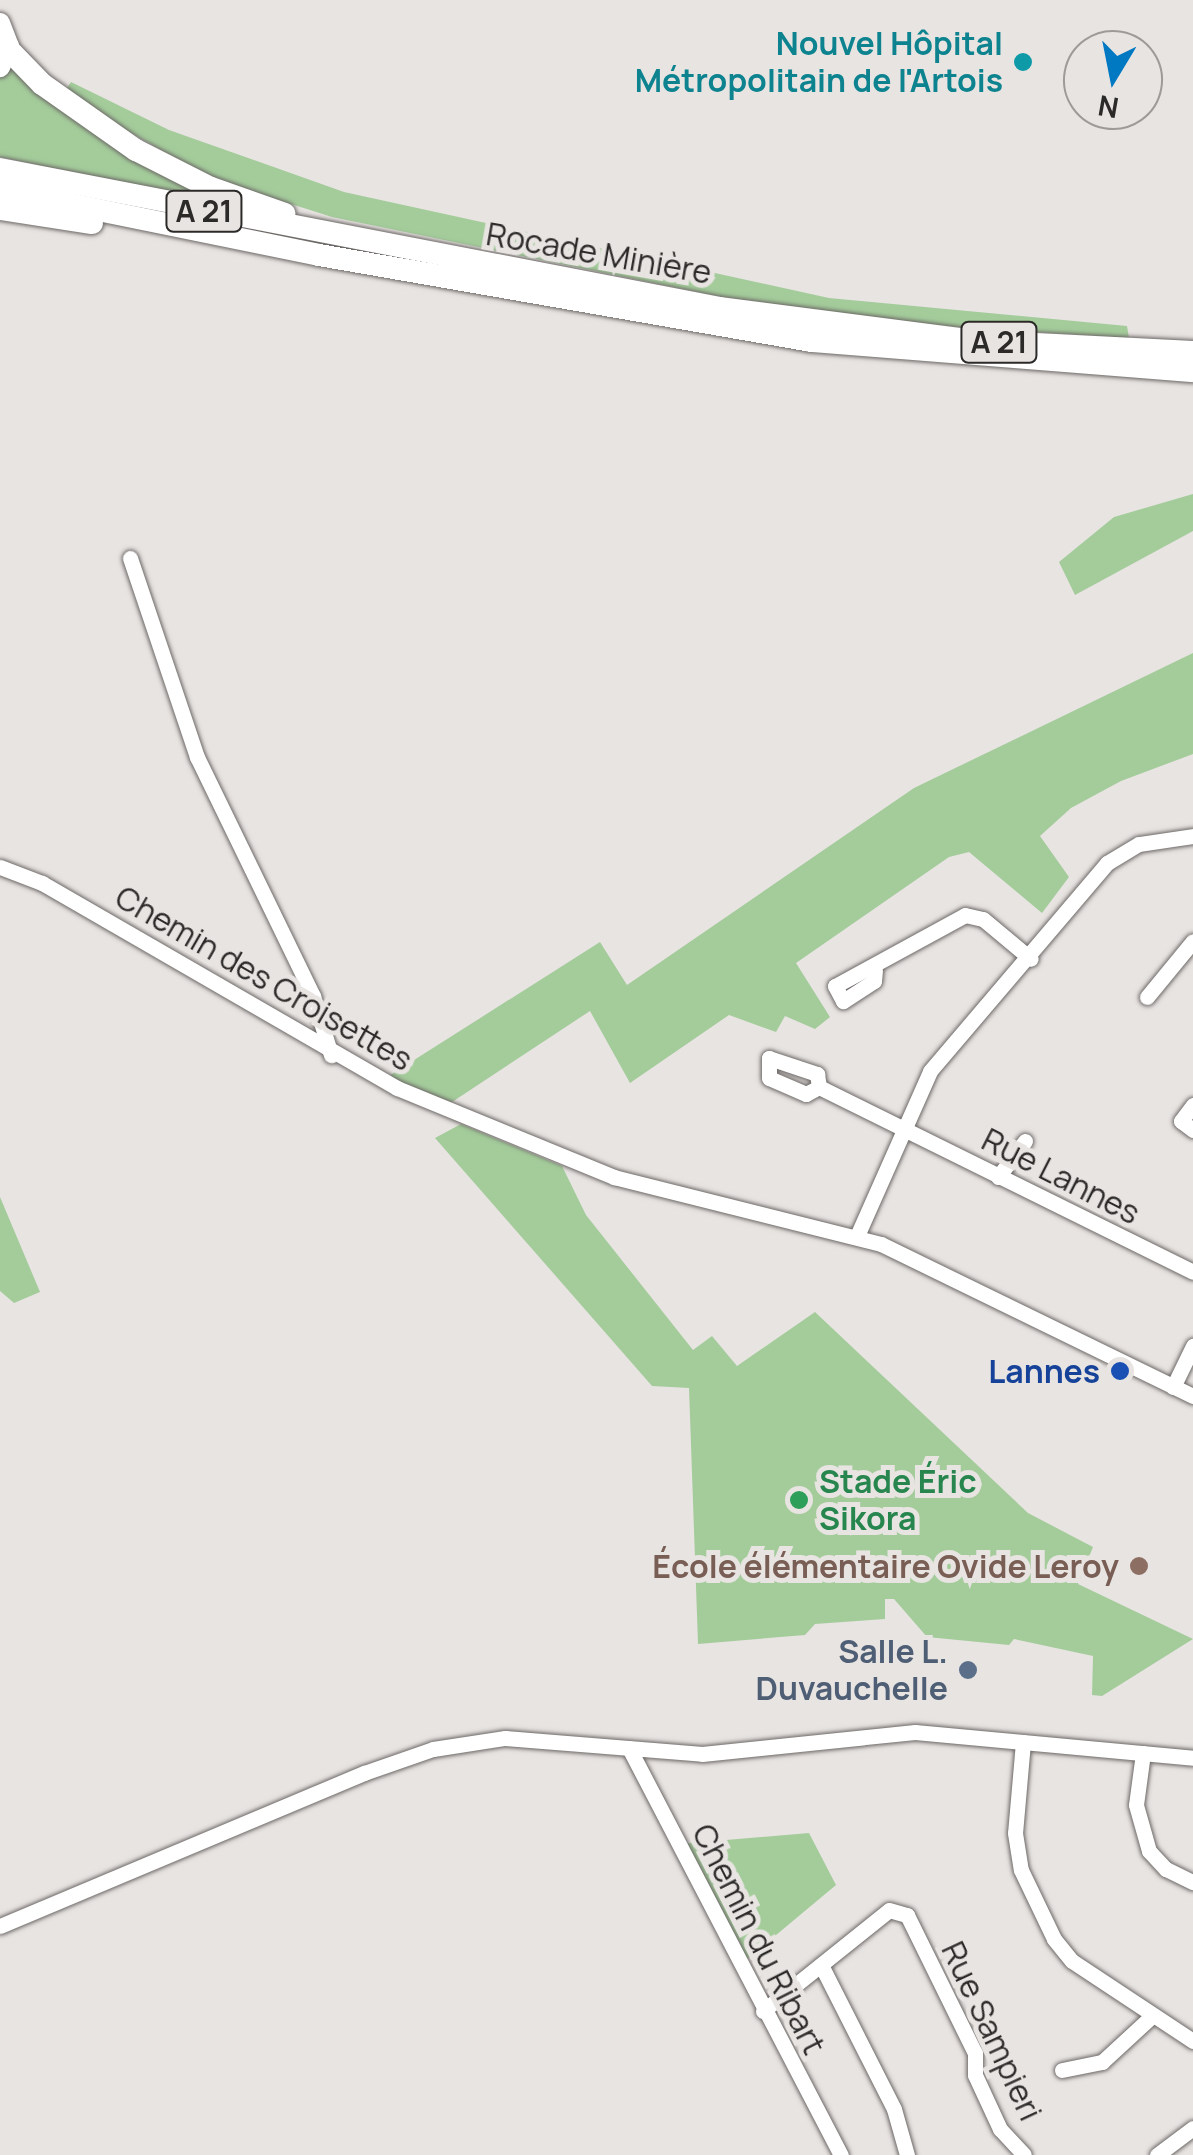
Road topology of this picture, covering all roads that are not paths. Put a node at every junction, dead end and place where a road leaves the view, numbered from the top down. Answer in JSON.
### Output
{"nodes":[{"id":1,"x":0,"y":23,"type":"edge"},
{"id":2,"x":4,"y":58,"type":"edge"},
{"id":3,"x":0,"y":169,"type":"edge"},
{"id":4,"x":0,"y":190,"type":"edge"},
{"id":5,"x":0,"y":209,"type":"edge"},
{"id":6,"x":408,"y":252,"type":"junction"},
{"id":7,"x":319,"y":255,"type":"junction"},
{"id":8,"x":1193,"y":352,"type":"edge"},
{"id":9,"x":1193,"y":372,"type":"edge"},
{"id":10,"x":130,"y":558,"type":"dead end"},
{"id":11,"x":1193,"y":836,"type":"edge"},
{"id":12,"x":0,"y":867,"type":"edge"},
{"id":13,"x":1193,"y":941,"type":"edge"},
{"id":14,"x":1030,"y":959,"type":"junction"},
{"id":15,"x":875,"y":970,"type":"dead end"},
{"id":16,"x":1147,"y":997,"type":"dead end"},
{"id":17,"x":330,"y":1055,"type":"junction"},
{"id":18,"x":819,"y":1087,"type":"dead end"},
{"id":19,"x":1193,"y":1105,"type":"edge"},
{"id":20,"x":906,"y":1127,"type":"junction"},
{"id":21,"x":1193,"y":1130,"type":"edge"},
{"id":22,"x":1024,"y":1140,"type":"dead end"},
{"id":23,"x":998,"y":1176,"type":"junction"},
{"id":24,"x":857,"y":1236,"type":"junction"},
{"id":25,"x":1193,"y":1272,"type":"edge"},
{"id":26,"x":1193,"y":1346,"type":"edge"},
{"id":27,"x":1173,"y":1387,"type":"junction"},
{"id":28,"x":1193,"y":1396,"type":"edge"},
{"id":29,"x":1022,"y":1742,"type":"junction"},
{"id":30,"x":629,"y":1748,"type":"junction"},
{"id":31,"x":1144,"y":1753,"type":"junction"},
{"id":32,"x":1193,"y":1758,"type":"edge"},
{"id":33,"x":1193,"y":1882,"type":"edge"},
{"id":34,"x":0,"y":1926,"type":"edge"},
{"id":35,"x":821,"y":1965,"type":"junction"},
{"id":36,"x":763,"y":2011,"type":"junction"},
{"id":37,"x":1154,"y":2014,"type":"junction"},
{"id":38,"x":1193,"y":2041,"type":"edge"},
{"id":39,"x":1062,"y":2070,"type":"dead end"},
{"id":40,"x":1193,"y":2128,"type":"edge"},
{"id":41,"x":841,"y":2155,"type":"edge"},
{"id":42,"x":906,"y":2155,"type":"edge"},
{"id":43,"x":1024,"y":2155,"type":"edge"},
{"id":44,"x":1157,"y":2155,"type":"edge"}],
"edges":[{"from":1,"to":2,"type":"main road"},
{"from":2,"to":6,"type":"highway"},
{"from":3,"to":6,"type":"highway","name":"Rocade Minière","number":"A 21"},
{"from":4,"to":7,"type":"highway","name":"Rocade Minière","number":"A 21"},
{"from":5,"to":7,"type":"highway"},
{"from":6,"to":8,"type":"highway","name":"Rocade Minière","number":"A 21"},
{"from":7,"to":9,"type":"highway","name":"Rocade Minière","number":"A 21"},
{"from":10,"to":17,"type":"street"},
{"from":11,"to":14,"type":"street"},
{"from":12,"to":17,"type":"street","name":"Chemin des Croisettes"},
{"from":13,"to":16,"type":"street"},
{"from":14,"to":15,"type":"street"},
{"from":14,"to":20,"type":"street"},
{"from":17,"to":24,"type":"street","name":"Chemin des Croisettes"},
{"from":18,"to":20,"type":"street","name":"Rue Lannes"},
{"from":19,"to":21,"type":"street"},
{"from":20,"to":23,"type":"street","name":"Rue Lannes"},
{"from":20,"to":24,"type":"street"},
{"from":22,"to":23,"type":"street"},
{"from":23,"to":25,"type":"street","name":"Rue Lannes"},
{"from":24,"to":27,"type":"street","name":"Chemin des Croisettes"},
{"from":26,"to":27,"type":"street"},
{"from":27,"to":28,"type":"street","name":"Chemin des Croisettes"},
{"from":29,"to":30,"type":"street"},
{"from":29,"to":31,"type":"street"},
{"from":29,"to":37,"type":"street"},
{"from":30,"to":34,"type":"street"},
{"from":30,"to":36,"type":"street","name":"Chemin du Ribart"},
{"from":31,"to":32,"type":"street"},
{"from":31,"to":33,"type":"street"},
{"from":35,"to":36,"type":"street","name":"Rue Sampieri"},
{"from":35,"to":42,"type":"street"},
{"from":35,"to":43,"type":"street","name":"Rue Sampieri"},
{"from":36,"to":41,"type":"street","name":"Chemin du Ribart"},
{"from":37,"to":38,"type":"street"},
{"from":37,"to":39,"type":"street"},
{"from":40,"to":44,"type":"street"}]}
